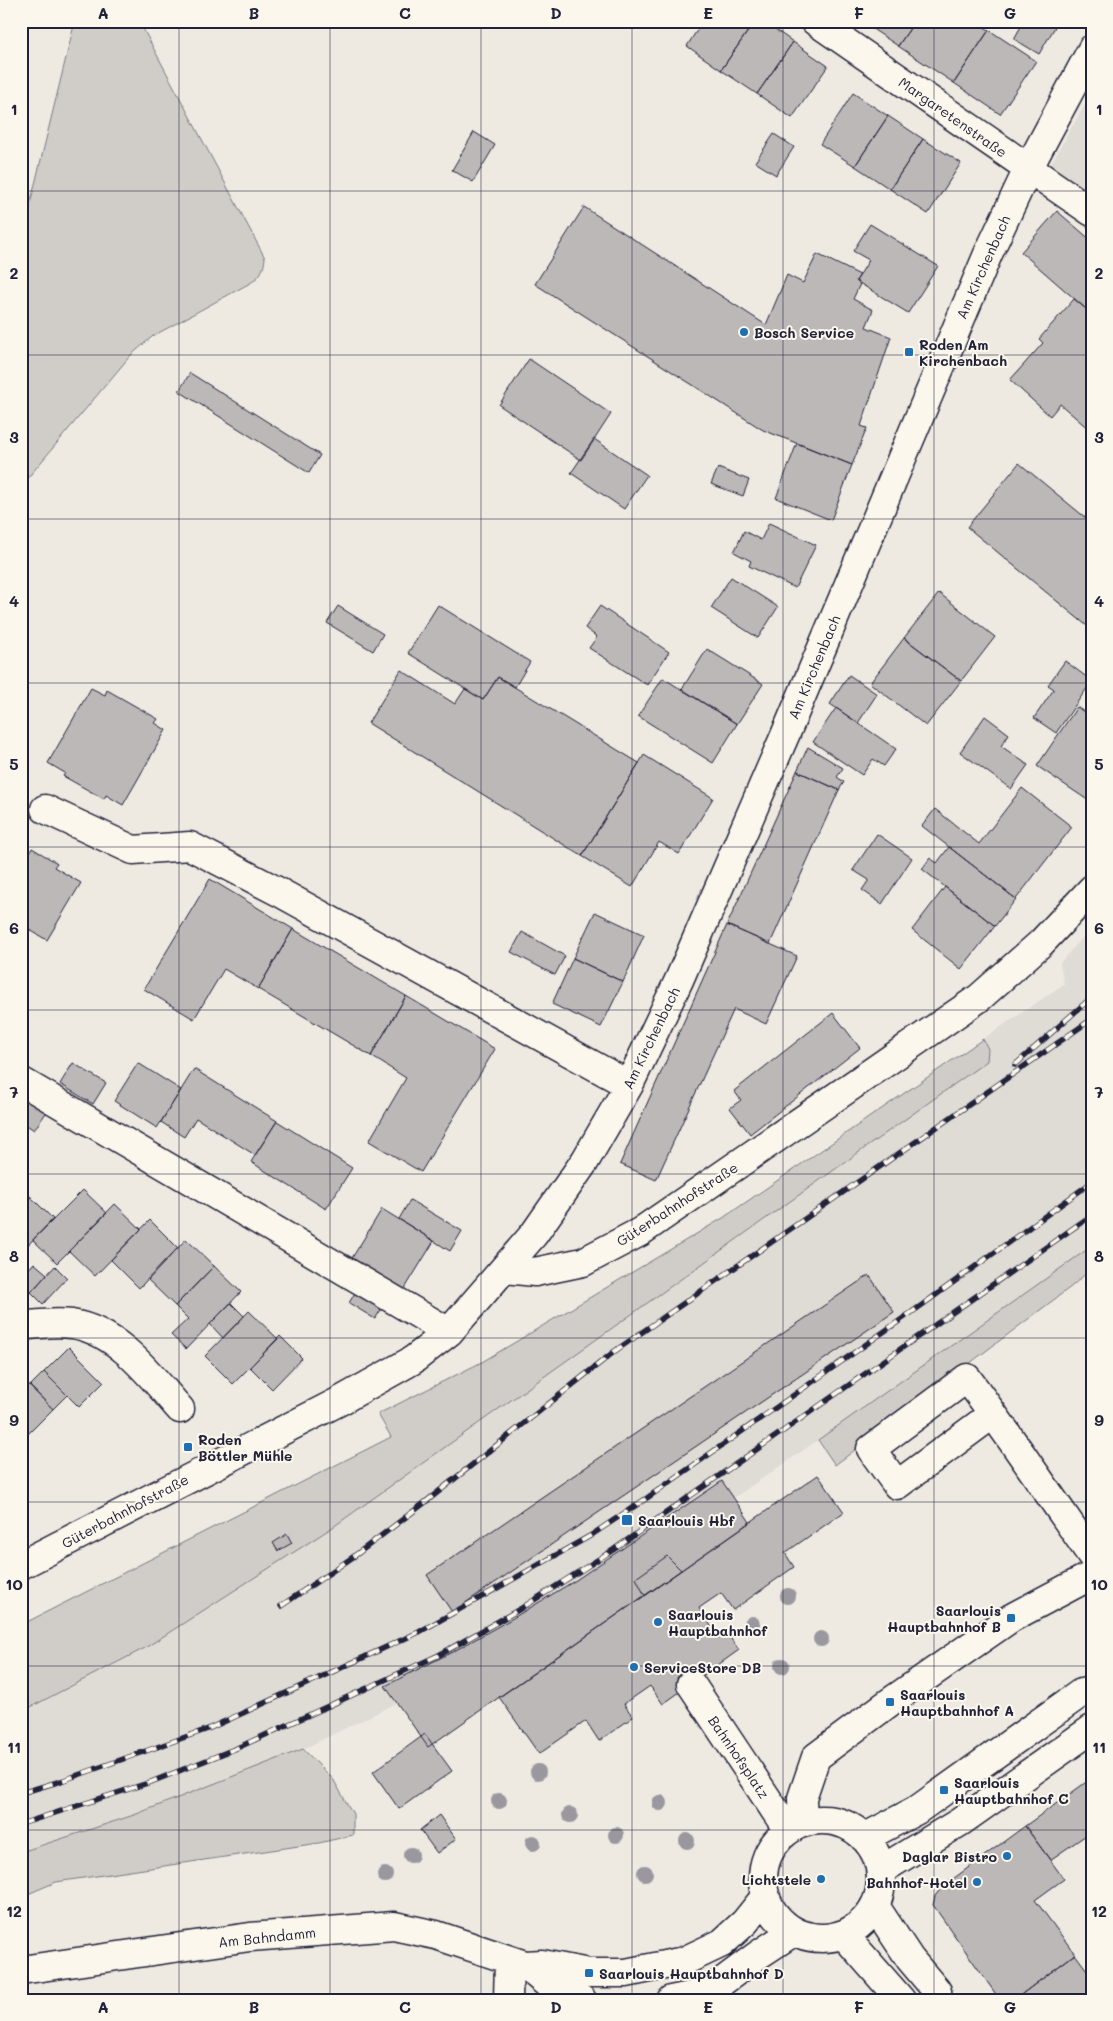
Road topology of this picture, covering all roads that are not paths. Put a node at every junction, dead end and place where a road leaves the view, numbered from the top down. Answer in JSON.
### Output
{"nodes":[{"id":1,"x":814,"y":21,"type":"edge"},
{"id":2,"x":1092,"y":48,"type":"edge"},
{"id":3,"x":1028,"y":169,"type":"junction"},
{"id":4,"x":1092,"y":212,"type":"edge"},
{"id":5,"x":44,"y":809,"type":"dead end"},
{"id":6,"x":1092,"y":889,"type":"edge"},
{"id":7,"x":21,"y":1081,"type":"edge"},
{"id":8,"x":629,"y":1086,"type":"junction"},
{"id":9,"x":505,"y":1269,"type":"junction"},
{"id":10,"x":21,"y":1326,"type":"edge"},
{"id":11,"x":449,"y":1332,"type":"junction"},
{"id":12,"x":180,"y":1409,"type":"dead end"},
{"id":13,"x":993,"y":1414,"type":"dead end"},
{"id":14,"x":1092,"y":1556,"type":"edge"},
{"id":15,"x":21,"y":1565,"type":"edge"},
{"id":16,"x":1092,"y":1575,"type":"edge"},
{"id":17,"x":691,"y":1684,"type":"dead end"},
{"id":18,"x":1092,"y":1691,"type":"edge"},
{"id":19,"x":1092,"y":1729,"type":"edge"},
{"id":20,"x":795,"y":1826,"type":"junction"},
{"id":21,"x":864,"y":1838,"type":"junction"},
{"id":22,"x":881,"y":1870,"type":"junction"},
{"id":23,"x":765,"y":1898,"type":"junction"},
{"id":24,"x":875,"y":1906,"type":"junction"},
{"id":25,"x":793,"y":1932,"type":"junction"},
{"id":26,"x":844,"y":1935,"type":"junction"},
{"id":27,"x":517,"y":1962,"type":"junction"},
{"id":28,"x":21,"y":1970,"type":"edge"},
{"id":29,"x":508,"y":2000,"type":"edge"},
{"id":30,"x":582,"y":2000,"type":"edge"},
{"id":31,"x":671,"y":2000,"type":"edge"},
{"id":32,"x":901,"y":2000,"type":"edge"},
{"id":33,"x":938,"y":2000,"type":"edge"}],
"edges":[{"from":1,"to":3,"type":"street","name":"Margaretenstraße"},
{"from":2,"to":3,"type":"street","name":"Am Kirchenbach"},
{"from":3,"to":4,"type":"street","name":"Margaretenstraße"},
{"from":3,"to":8,"type":"street","name":"Am Kirchenbach"},
{"from":5,"to":8,"type":"street"},
{"from":6,"to":9,"type":"street","name":"Güterbahnhofstraße"},
{"from":7,"to":11,"type":"street"},
{"from":8,"to":9,"type":"street","name":"Am Kirchenbach"},
{"from":9,"to":11,"type":"street","name":"Güterbahnhofstraße"},
{"from":10,"to":12,"type":"street"},
{"from":11,"to":15,"type":"street","name":"Güterbahnhofstraße"},
{"from":13,"to":14,"type":"street"},
{"from":16,"to":20,"type":"street"},
{"from":17,"to":20,"type":"street","name":"Bahnhofsplatz"},
{"from":18,"to":21,"type":"street"},
{"from":19,"to":22,"type":"street"},
{"from":20,"to":21,"type":"street"},
{"from":20,"to":23,"type":"street"},
{"from":21,"to":22,"type":"street"},
{"from":22,"to":24,"type":"street"},
{"from":23,"to":25,"type":"street"},
{"from":23,"to":27,"type":"street"},
{"from":24,"to":26,"type":"street"},
{"from":24,"to":33,"type":"street"},
{"from":25,"to":26,"type":"street"},
{"from":25,"to":31,"type":"street"},
{"from":26,"to":32,"type":"street"},
{"from":27,"to":28,"type":"street","name":"Am Bahndamm"},
{"from":27,"to":29,"type":"street"},
{"from":27,"to":30,"type":"street"}]}
